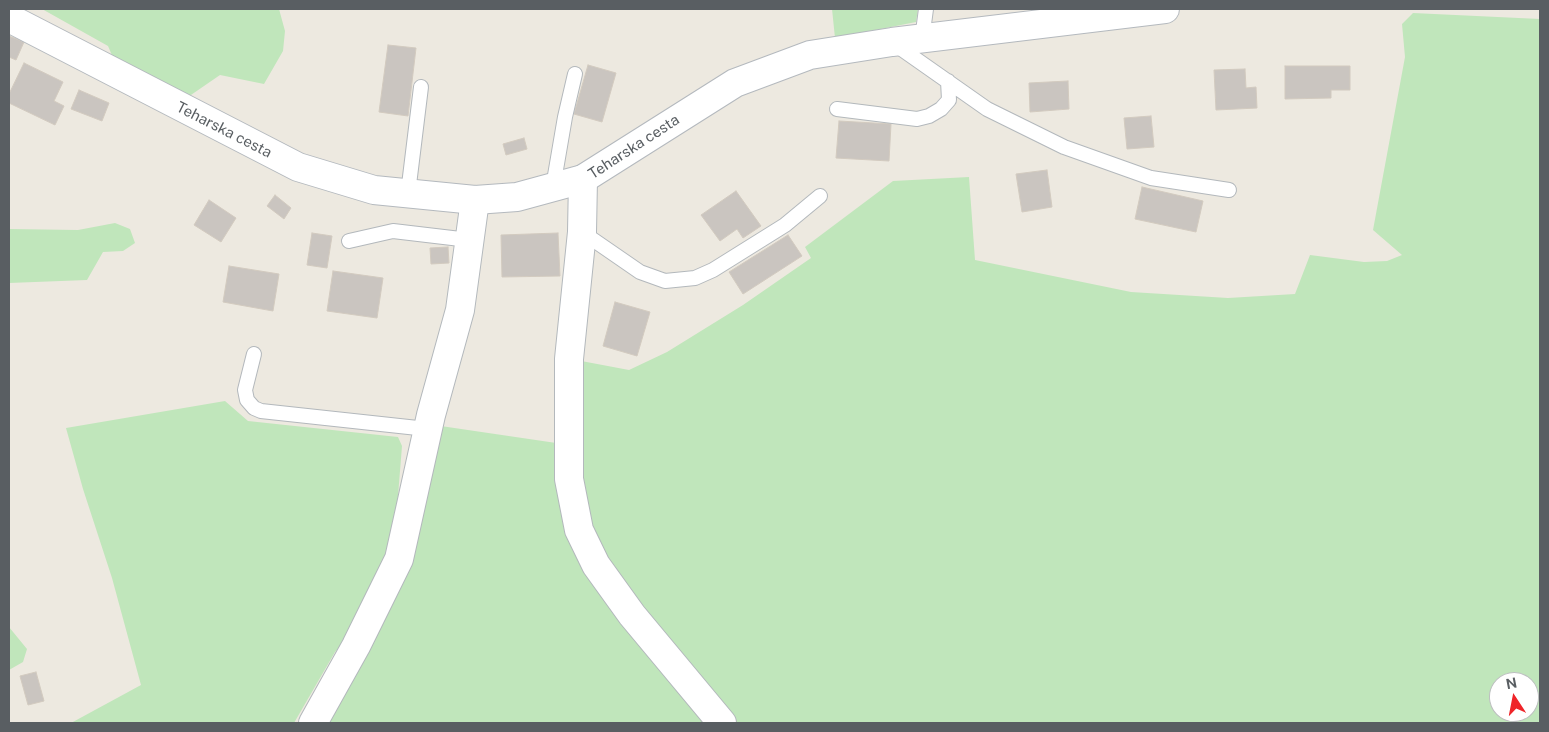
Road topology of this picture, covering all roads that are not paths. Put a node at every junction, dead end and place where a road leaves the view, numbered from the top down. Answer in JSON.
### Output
{"nodes":[{"id":1,"x":926,"y":9,"type":"edge"},
{"id":2,"x":1165,"y":9,"type":"edge"},
{"id":3,"x":1048,"y":16,"type":"edge"},
{"id":4,"x":9,"y":18,"type":"edge"},
{"id":5,"x":922,"y":39,"type":"junction"},
{"id":6,"x":892,"y":42,"type":"junction"},
{"id":7,"x":576,"y":74,"type":"dead end"},
{"id":8,"x":948,"y":81,"type":"junction"},
{"id":9,"x":421,"y":87,"type":"dead end"},
{"id":10,"x":837,"y":109,"type":"dead end"},
{"id":11,"x":583,"y":179,"type":"junction"},
{"id":12,"x":553,"y":187,"type":"junction"},
{"id":13,"x":1229,"y":190,"type":"dead end"},
{"id":14,"x":408,"y":194,"type":"junction"},
{"id":15,"x":820,"y":196,"type":"dead end"},
{"id":16,"x":474,"y":200,"type":"junction"},
{"id":17,"x":582,"y":232,"type":"junction"},
{"id":18,"x":469,"y":240,"type":"junction"},
{"id":19,"x":349,"y":241,"type":"dead end"},
{"id":20,"x":254,"y":354,"type":"dead end"},
{"id":21,"x":427,"y":429,"type":"junction"},
{"id":22,"x":313,"y":723,"type":"edge"},
{"id":23,"x":722,"y":723,"type":"edge"}],
"edges":[{"from":1,"to":5,"type":"lane"},
{"from":2,"to":3,"type":"street","name":"Teharska cesta"},
{"from":3,"to":5,"type":"street","name":"Teharska cesta"},
{"from":4,"to":14,"type":"street","name":"Teharska cesta"},
{"from":5,"to":6,"type":"street","name":"Teharska cesta"},
{"from":6,"to":8,"type":"lane"},
{"from":6,"to":11,"type":"street","name":"Teharska cesta"},
{"from":7,"to":12,"type":"lane"},
{"from":8,"to":10,"type":"lane"},
{"from":8,"to":13,"type":"lane"},
{"from":9,"to":14,"type":"lane"},
{"from":11,"to":12,"type":"street","name":"Teharska cesta"},
{"from":11,"to":17,"type":"street"},
{"from":12,"to":16,"type":"street","name":"Teharska cesta"},
{"from":14,"to":16,"type":"street","name":"Teharska cesta"},
{"from":15,"to":17,"type":"lane"},
{"from":16,"to":18,"type":"street"},
{"from":17,"to":23,"type":"street"},
{"from":18,"to":19,"type":"lane"},
{"from":18,"to":21,"type":"street"},
{"from":20,"to":21,"type":"lane"},
{"from":21,"to":22,"type":"street"}]}
